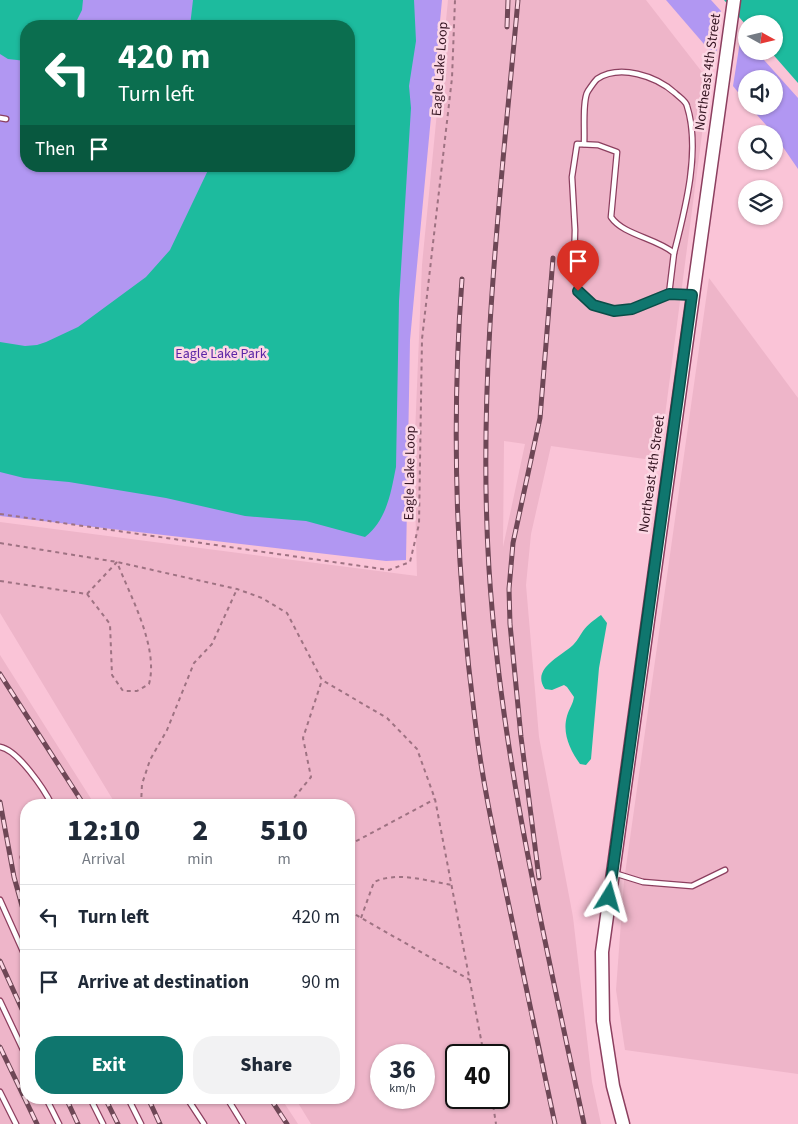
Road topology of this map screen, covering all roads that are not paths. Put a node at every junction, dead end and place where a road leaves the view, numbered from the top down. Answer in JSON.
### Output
{"nodes":[{"id":1,"x":734,"y":0,"type":"edge"},
{"id":2,"x":0,"y":118,"type":"edge"},
{"id":3,"x":6,"y":119,"type":"dead end"},
{"id":4,"x":584,"y":144,"type":"junction"},
{"id":5,"x":674,"y":253,"type":"junction"},
{"id":6,"x":669,"y":294,"type":"junction"},
{"id":7,"x":692,"y":295,"type":"junction"},
{"id":8,"x":0,"y":747,"type":"edge"},
{"id":9,"x":49,"y":799,"type":"edge"},
{"id":10,"x":725,"y":870,"type":"dead end"},
{"id":11,"x":612,"y":873,"type":"junction"},
{"id":12,"x":0,"y":900,"type":"edge"},
{"id":13,"x":20,"y":945,"type":"edge"},
{"id":14,"x":0,"y":1001,"type":"edge"},
{"id":15,"x":20,"y":1043,"type":"edge"},
{"id":16,"x":0,"y":1092,"type":"edge"},
{"id":17,"x":49,"y":1104,"type":"edge"},
{"id":18,"x":93,"y":1104,"type":"edge"},
{"id":19,"x":131,"y":1104,"type":"edge"},
{"id":20,"x":191,"y":1104,"type":"edge"},
{"id":21,"x":231,"y":1104,"type":"edge"},
{"id":22,"x":16,"y":1124,"type":"edge"},
{"id":23,"x":59,"y":1124,"type":"edge"},
{"id":24,"x":103,"y":1124,"type":"edge"},
{"id":25,"x":141,"y":1124,"type":"edge"},
{"id":26,"x":204,"y":1124,"type":"edge"},
{"id":27,"x":243,"y":1124,"type":"edge"},
{"id":28,"x":623,"y":1124,"type":"edge"}],
"edges":[{"from":1,"to":7,"type":"street","name":"Northeast 4th Street"},
{"from":2,"to":3,"type":"lane"},
{"from":4,"to":5,"type":"lane"},
{"from":4,"to":5,"type":"lane"},
{"from":4,"to":6,"type":"lane"},
{"from":5,"to":6,"type":"lane"},
{"from":6,"to":7,"type":"lane"},
{"from":7,"to":11,"type":"street","name":"Northeast 4th Street"},
{"from":8,"to":9,"type":"lane"},
{"from":10,"to":11,"type":"lane"},
{"from":11,"to":28,"type":"street","name":"Northeast 4th Street"},
{"from":12,"to":13,"type":"lane"},
{"from":14,"to":15,"type":"lane"},
{"from":16,"to":22,"type":"lane"},
{"from":17,"to":23,"type":"lane"},
{"from":18,"to":24,"type":"lane"},
{"from":19,"to":25,"type":"lane"},
{"from":20,"to":26,"type":"lane"},
{"from":21,"to":27,"type":"lane"}]}
